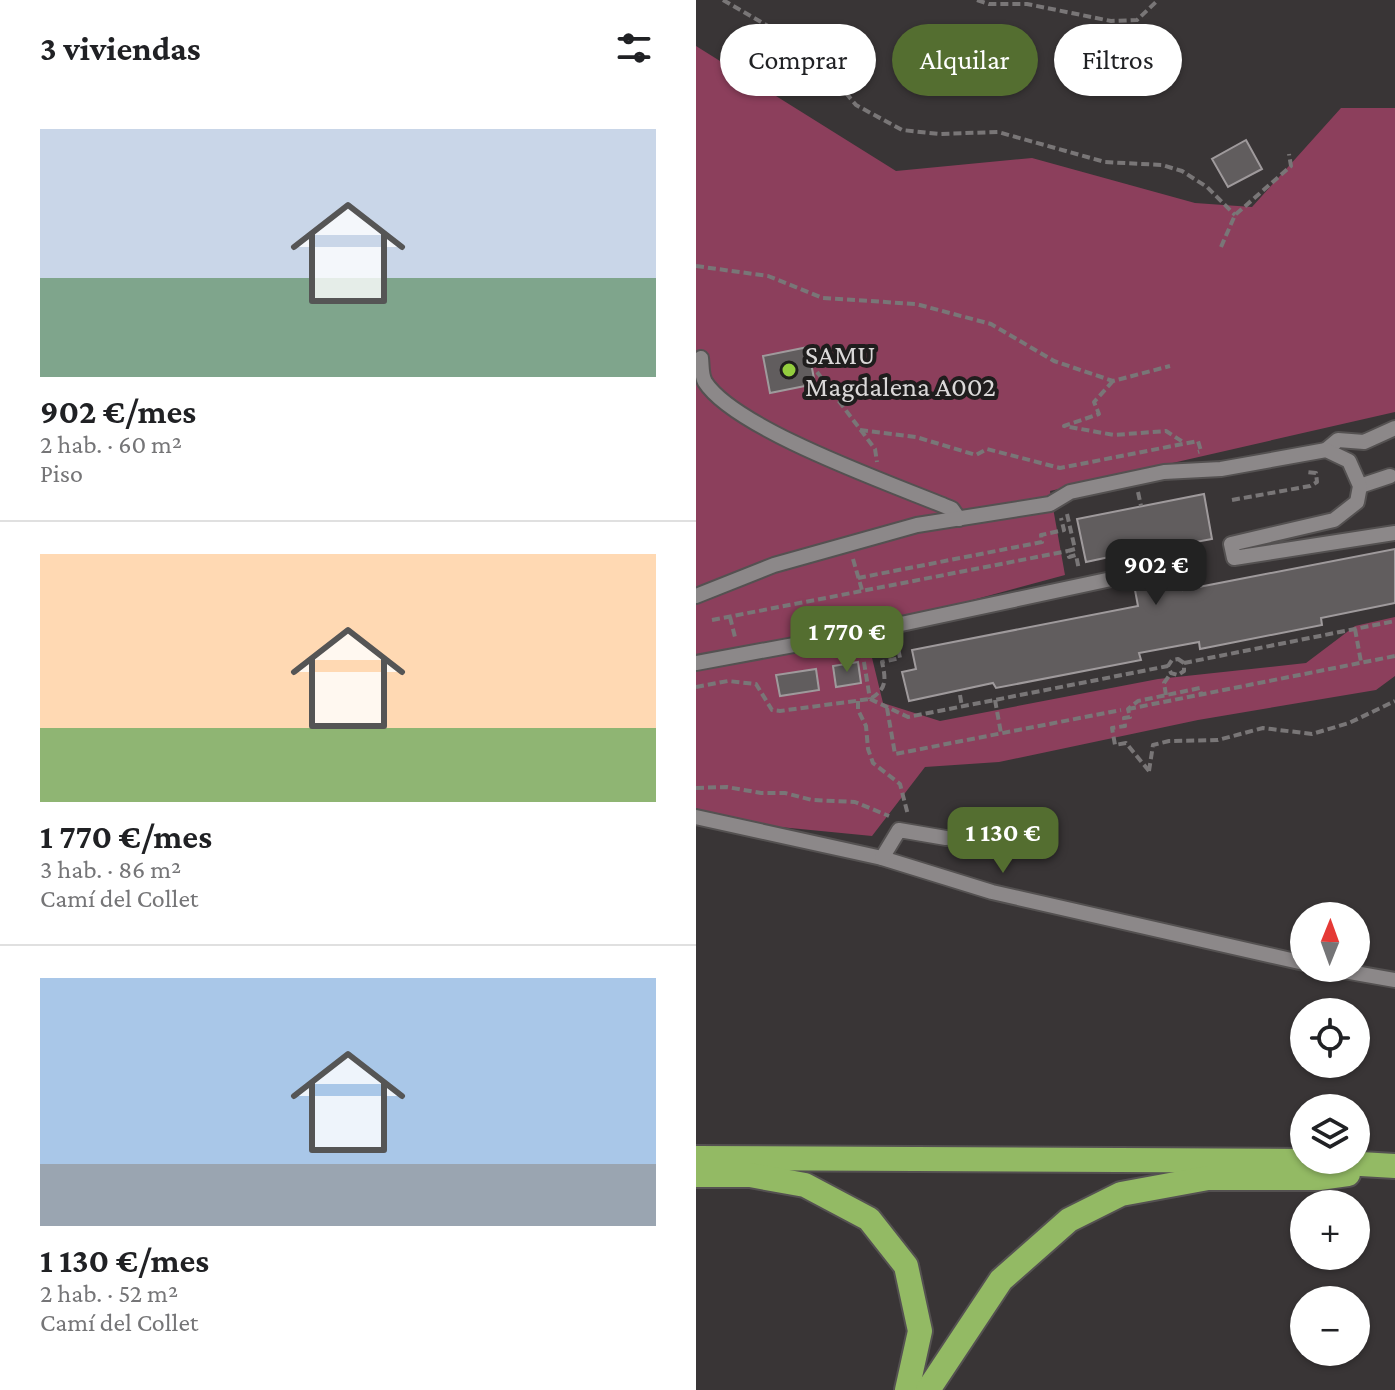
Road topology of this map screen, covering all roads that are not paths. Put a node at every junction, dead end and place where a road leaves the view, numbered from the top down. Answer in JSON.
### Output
{"nodes":[{"id":1,"x":701,"y":358,"type":"dead end"},
{"id":2,"x":1395,"y":428,"type":"edge"},
{"id":3,"x":1326,"y":450,"type":"junction"},
{"id":4,"x":1390,"y":476,"type":"dead end"},
{"id":5,"x":1360,"y":486,"type":"junction"},
{"id":6,"x":959,"y":519,"type":"junction"},
{"id":7,"x":1395,"y":533,"type":"edge"},
{"id":8,"x":1116,"y":578,"type":"dead end"},
{"id":9,"x":696,"y":596,"type":"edge"},
{"id":10,"x":696,"y":663,"type":"edge"},
{"id":11,"x":696,"y":817,"type":"edge"},
{"id":12,"x":946,"y":838,"type":"dead end"},
{"id":13,"x":882,"y":858,"type":"junction"},
{"id":14,"x":1290,"y":960,"type":"edge"},
{"id":15,"x":1370,"y":976,"type":"edge"},
{"id":16,"x":1395,"y":980,"type":"edge"},
{"id":17,"x":696,"y":1158,"type":"edge"},
{"id":18,"x":1395,"y":1166,"type":"edge"},
{"id":19,"x":696,"y":1175,"type":"edge"},
{"id":20,"x":907,"y":1390,"type":"edge"},
{"id":21,"x":928,"y":1390,"type":"edge"}],
"edges":[{"from":1,"to":6,"type":"street"},
{"from":2,"to":3,"type":"street"},
{"from":3,"to":5,"type":"street"},
{"from":3,"to":6,"type":"street"},
{"from":4,"to":5,"type":"street"},
{"from":5,"to":7,"type":"street"},
{"from":6,"to":9,"type":"street"},
{"from":8,"to":10,"type":"street"},
{"from":11,"to":13,"type":"street"},
{"from":12,"to":13,"type":"street"},
{"from":13,"to":14,"type":"street"},
{"from":15,"to":16,"type":"street"},
{"from":17,"to":18,"type":"highway"},
{"from":18,"to":21,"type":"highway"},
{"from":19,"to":20,"type":"highway"}]}
